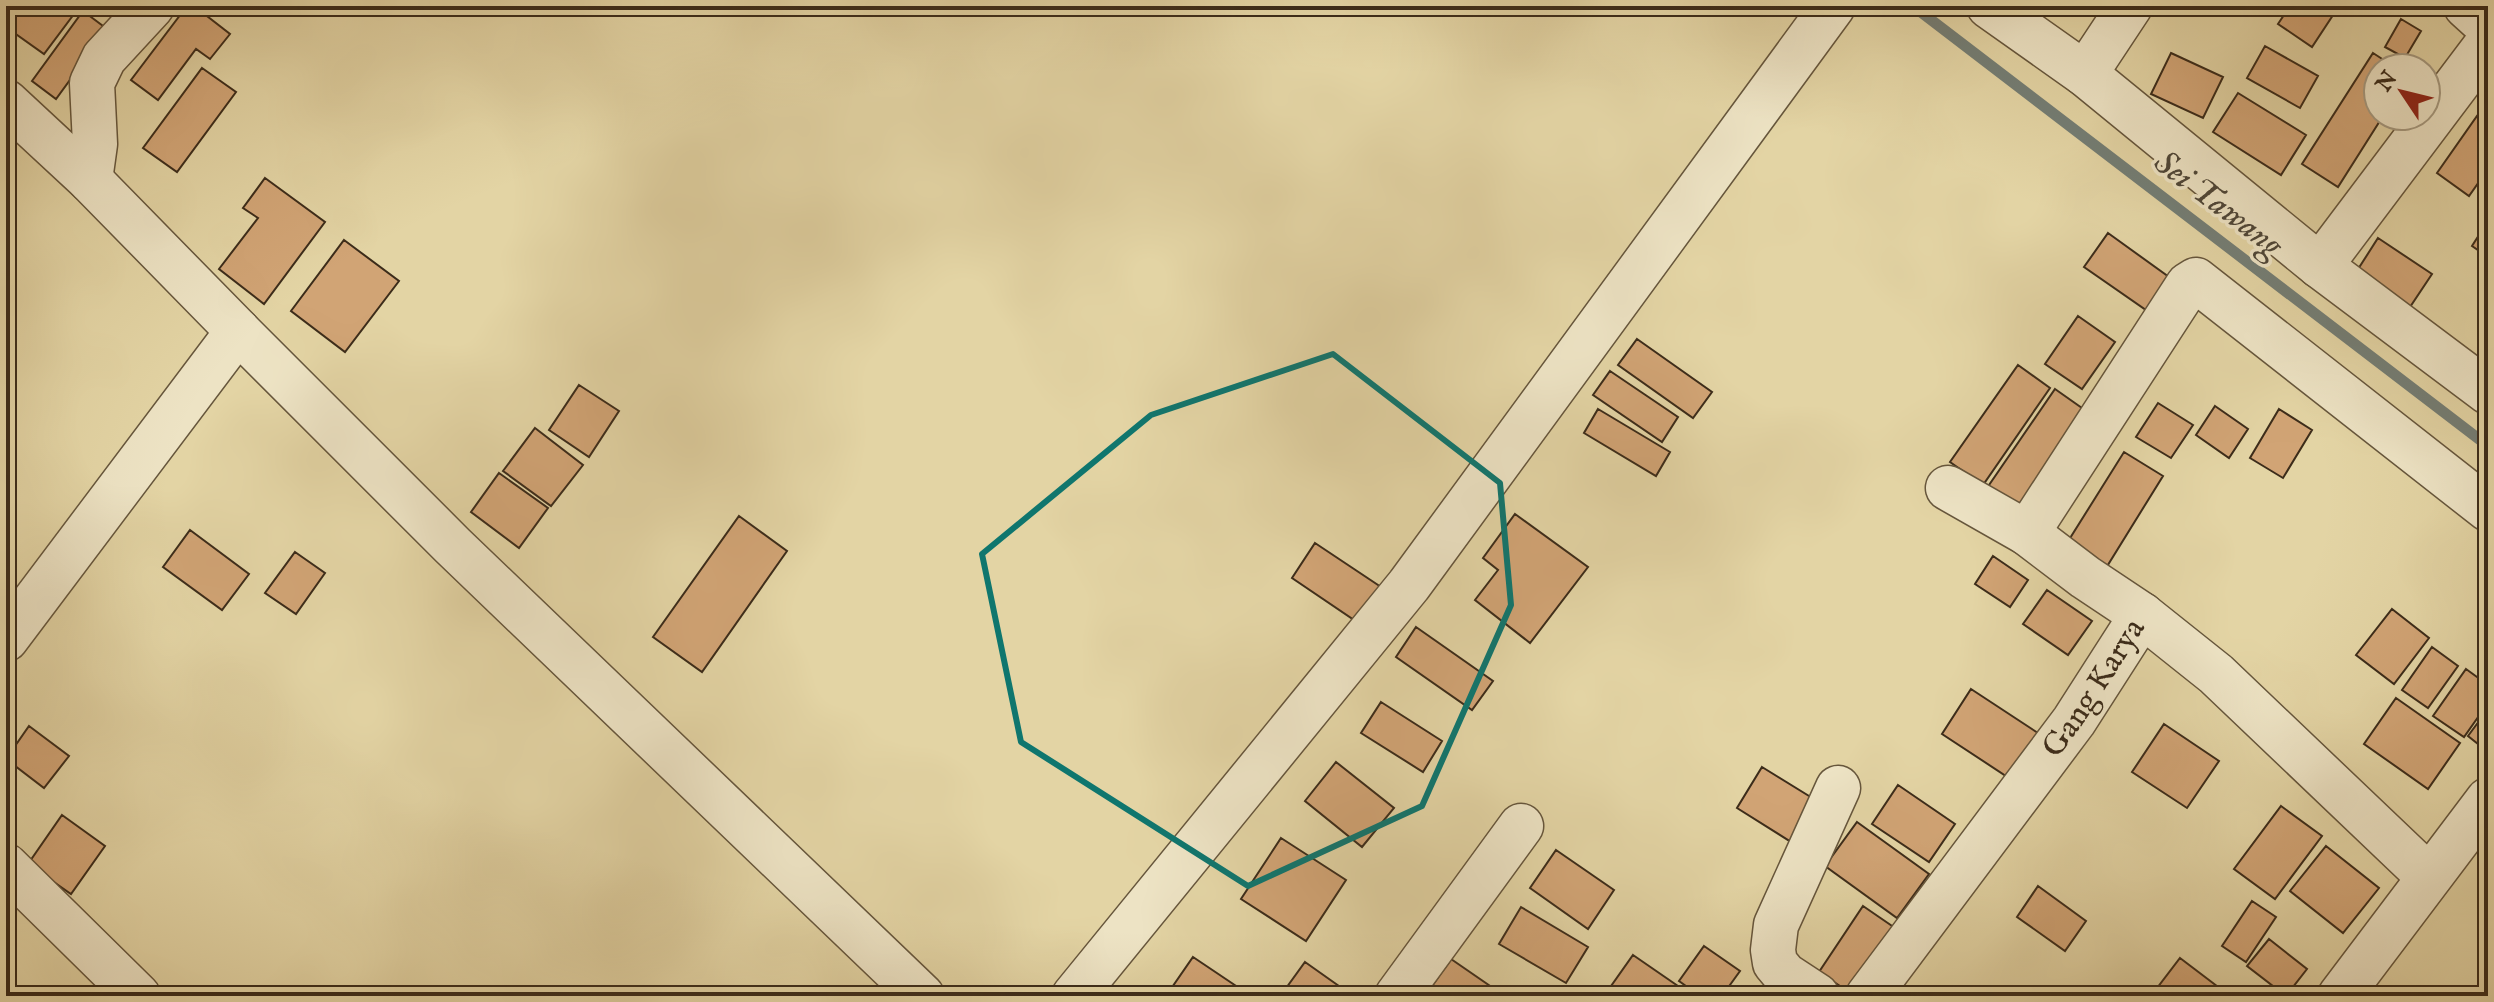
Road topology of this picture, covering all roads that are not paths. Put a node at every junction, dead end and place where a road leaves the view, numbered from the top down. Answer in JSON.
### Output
{"nodes":[{"id":1,"x":152,"y":6,"type":"edge"},
{"id":2,"x":1833,"y":6,"type":"edge"},
{"id":3,"x":1989,"y":6,"type":"edge"},
{"id":4,"x":2130,"y":6,"type":"edge"},
{"id":5,"x":2482,"y":20,"type":"edge"},
{"id":6,"x":2085,"y":74,"type":"junction"},
{"id":7,"x":6,"y":102,"type":"edge"},
{"id":8,"x":90,"y":180,"type":"junction"},
{"id":9,"x":2320,"y":266,"type":"junction"},
{"id":10,"x":238,"y":331,"type":"junction"},
{"id":11,"x":2488,"y":392,"type":"edge"},
{"id":12,"x":1948,"y":488,"type":"dead end"},
{"id":13,"x":2488,"y":509,"type":"edge"},
{"id":14,"x":2027,"y":533,"type":"junction"},
{"id":15,"x":2142,"y":615,"type":"junction"},
{"id":16,"x":6,"y":639,"type":"edge"},
{"id":17,"x":1838,"y":788,"type":"dead end"},
{"id":18,"x":2488,"y":800,"type":"edge"},
{"id":19,"x":1521,"y":826,"type":"dead end"},
{"id":20,"x":6,"y":866,"type":"edge"},
{"id":21,"x":2429,"y":877,"type":"junction"},
{"id":22,"x":138,"y":996,"type":"edge"},
{"id":23,"x":922,"y":996,"type":"edge"},
{"id":24,"x":1074,"y":996,"type":"edge"},
{"id":25,"x":1397,"y":996,"type":"edge"},
{"id":26,"x":1817,"y":996,"type":"edge"},
{"id":27,"x":1868,"y":996,"type":"edge"},
{"id":28,"x":2340,"y":996,"type":"edge"}],
"edges":[{"from":1,"to":8,"type":"street"},
{"from":2,"to":24,"type":"street"},
{"from":3,"to":6,"type":"street"},
{"from":4,"to":6,"type":"street"},
{"from":5,"to":9,"type":"street"},
{"from":6,"to":9,"type":"street"},
{"from":7,"to":8,"type":"street"},
{"from":8,"to":10,"type":"street"},
{"from":9,"to":11,"type":"street"},
{"from":10,"to":16,"type":"street"},
{"from":10,"to":23,"type":"street"},
{"from":12,"to":14,"type":"street"},
{"from":13,"to":14,"type":"street"},
{"from":14,"to":15,"type":"street"},
{"from":15,"to":21,"type":"street","name":"Gang Karya"},
{"from":15,"to":27,"type":"street","name":"Gang Karya"},
{"from":17,"to":26,"type":"street"},
{"from":18,"to":21,"type":"street"},
{"from":19,"to":25,"type":"street"},
{"from":20,"to":22,"type":"street"},
{"from":21,"to":28,"type":"street"}]}
